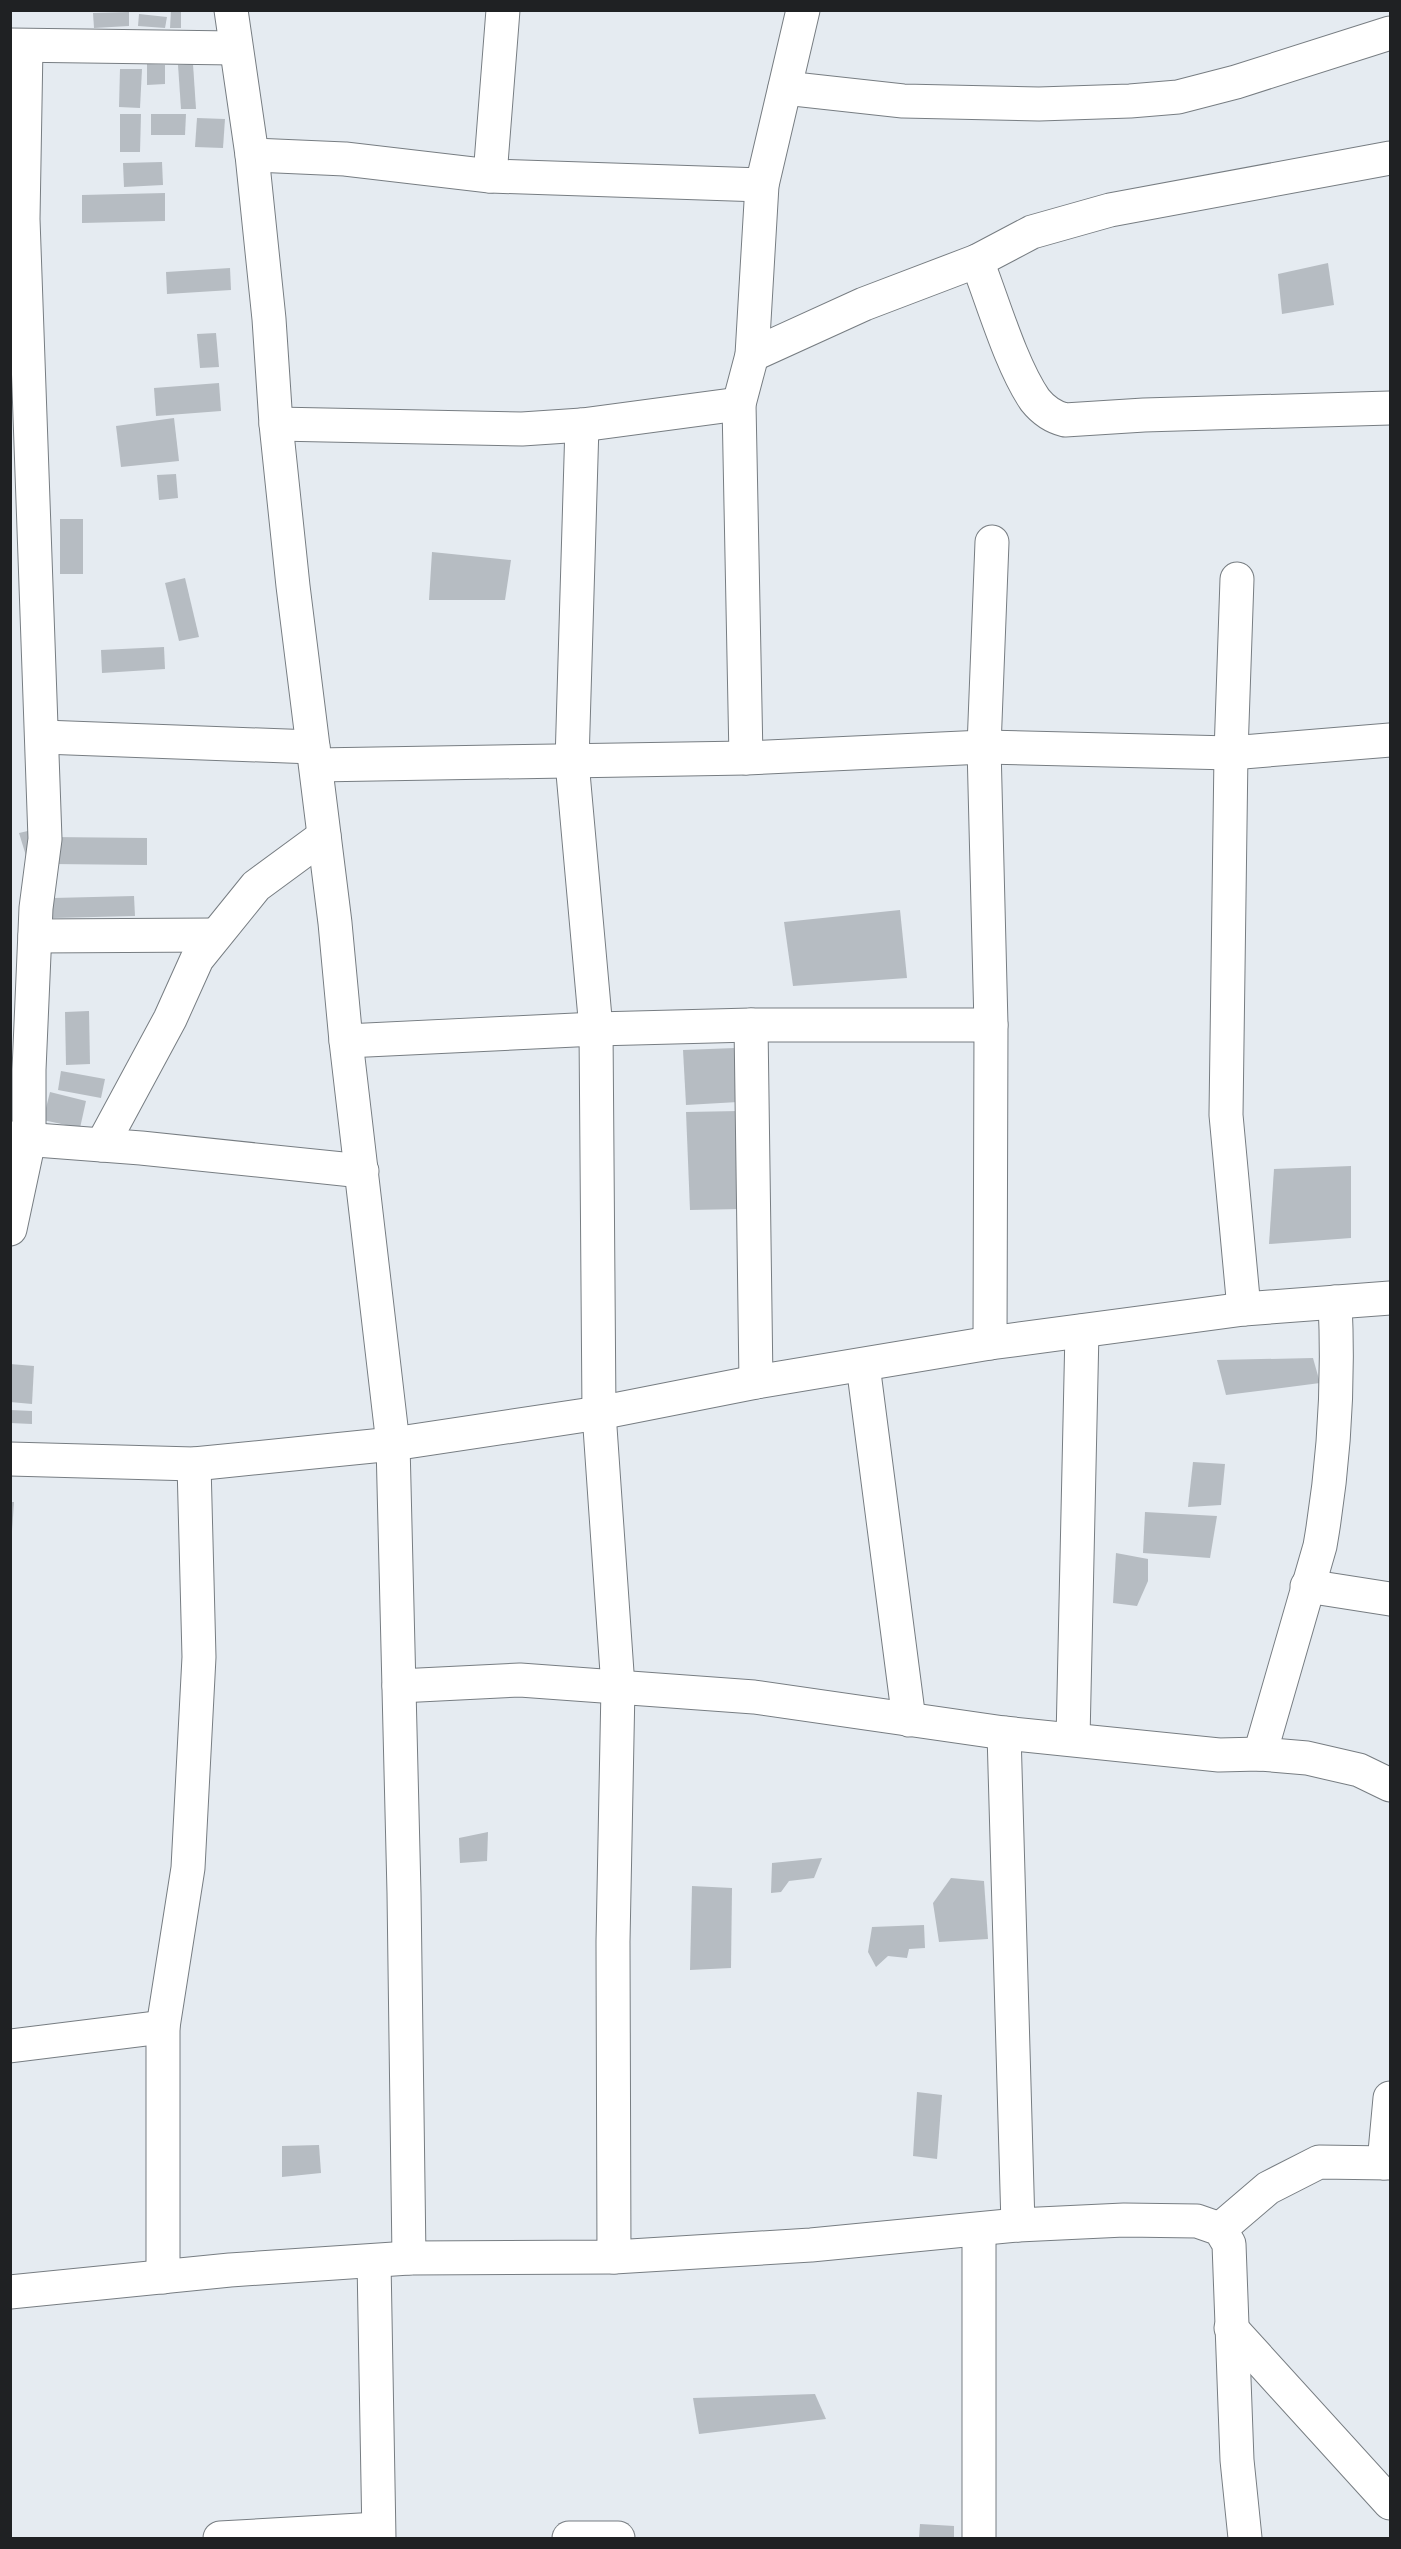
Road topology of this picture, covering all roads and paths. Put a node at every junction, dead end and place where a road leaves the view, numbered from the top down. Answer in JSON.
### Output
{"nodes":[{"id":1,"x":231,"y":10,"type":"edge"},
{"id":2,"x":503,"y":10,"type":"edge"},
{"id":3,"x":803,"y":10,"type":"edge"},
{"id":4,"x":1390,"y":33,"type":"edge"},
{"id":5,"x":18,"y":45,"type":"edge"},
{"id":6,"x":235,"y":48,"type":"junction"},
{"id":7,"x":785,"y":88,"type":"junction"},
{"id":8,"x":252,"y":155,"type":"junction"},
{"id":9,"x":1390,"y":158,"type":"edge"},
{"id":10,"x":490,"y":176,"type":"junction"},
{"id":11,"x":762,"y":185,"type":"junction"},
{"id":12,"x":16,"y":219,"type":"edge"},
{"id":13,"x":977,"y":261,"type":"junction"},
{"id":14,"x":752,"y":355,"type":"junction"},
{"id":15,"x":739,"y":404,"type":"junction"},
{"id":16,"x":1390,"y":408,"type":"edge"},
{"id":17,"x":276,"y":424,"type":"junction"},
{"id":18,"x":582,"y":425,"type":"junction"},
{"id":19,"x":21,"y":432,"type":"edge"},
{"id":20,"x":992,"y":542,"type":"dead end"},
{"id":21,"x":1237,"y":579,"type":"dead end"},
{"id":22,"x":43,"y":737,"type":"junction"},
{"id":23,"x":1390,"y":740,"type":"edge"},
{"id":24,"x":984,"y":747,"type":"junction"},
{"id":25,"x":1231,"y":753,"type":"junction"},
{"id":26,"x":314,"y":756,"type":"junction"},
{"id":27,"x":746,"y":758,"type":"junction"},
{"id":28,"x":572,"y":762,"type":"junction"},
{"id":29,"x":324,"y":836,"type":"junction"},
{"id":30,"x":215,"y":935,"type":"junction"},
{"id":31,"x":35,"y":936,"type":"junction"},
{"id":32,"x":751,"y":1025,"type":"junction"},
{"id":33,"x":991,"y":1025,"type":"junction"},
{"id":34,"x":596,"y":1029,"type":"junction"},
{"id":35,"x":346,"y":1041,"type":"junction"},
{"id":36,"x":20,"y":1139,"type":"edge"},
{"id":37,"x":102,"y":1145,"type":"junction"},
{"id":38,"x":362,"y":1171,"type":"junction"},
{"id":39,"x":10,"y":1229,"type":"edge"},
{"id":40,"x":1390,"y":1298,"type":"edge"},
{"id":41,"x":1335,"y":1302,"type":"junction"},
{"id":42,"x":1244,"y":1309,"type":"junction"},
{"id":43,"x":1082,"y":1331,"type":"junction"},
{"id":44,"x":990,"y":1343,"type":"junction"},
{"id":45,"x":863,"y":1365,"type":"junction"},
{"id":46,"x":756,"y":1382,"type":"junction"},
{"id":47,"x":599,"y":1413,"type":"junction"},
{"id":48,"x":393,"y":1444,"type":"junction"},
{"id":49,"x":10,"y":1460,"type":"edge"},
{"id":50,"x":194,"y":1464,"type":"junction"},
{"id":51,"x":1307,"y":1586,"type":"junction"},
{"id":52,"x":1390,"y":1599,"type":"edge"},
{"id":53,"x":399,"y":1686,"type":"junction"},
{"id":54,"x":618,"y":1687,"type":"junction"},
{"id":55,"x":909,"y":1720,"type":"junction"},
{"id":56,"x":1004,"y":1733,"type":"junction"},
{"id":57,"x":1073,"y":1739,"type":"junction"},
{"id":58,"x":1260,"y":1754,"type":"junction"},
{"id":59,"x":1390,"y":1785,"type":"edge"},
{"id":60,"x":163,"y":2027,"type":"junction"},
{"id":61,"x":10,"y":2046,"type":"edge"},
{"id":62,"x":1390,"y":2098,"type":"edge"},
{"id":63,"x":1387,"y":2163,"type":"edge"},
{"id":64,"x":1018,"y":2225,"type":"junction"},
{"id":65,"x":1220,"y":2229,"type":"junction"},
{"id":66,"x":979,"y":2230,"type":"junction"},
{"id":67,"x":614,"y":2257,"type":"junction"},
{"id":68,"x":409,"y":2258,"type":"junction"},
{"id":69,"x":374,"y":2261,"type":"junction"},
{"id":70,"x":163,"y":2277,"type":"junction"},
{"id":71,"x":10,"y":2292,"type":"edge"},
{"id":72,"x":1231,"y":2328,"type":"junction"},
{"id":73,"x":1390,"y":2503,"type":"edge"},
{"id":74,"x":378,"y":2534,"type":"edge"},
{"id":75,"x":220,"y":2538,"type":"edge"},
{"id":76,"x":569,"y":2538,"type":"edge"},
{"id":77,"x":618,"y":2538,"type":"edge"},
{"id":78,"x":979,"y":2538,"type":"edge"},
{"id":79,"x":1245,"y":2538,"type":"edge"}],
"edges":[{"from":1,"to":6,"type":"street"},
{"from":2,"to":10,"type":"street"},
{"from":3,"to":7,"type":"street"},
{"from":4,"to":7,"type":"street"},
{"from":5,"to":6,"type":"street"},
{"from":5,"to":12,"type":"street"},
{"from":6,"to":8,"type":"street"},
{"from":7,"to":11,"type":"street"},
{"from":8,"to":10,"type":"street"},
{"from":8,"to":17,"type":"street"},
{"from":9,"to":13,"type":"street"},
{"from":10,"to":11,"type":"street"},
{"from":11,"to":14,"type":"street"},
{"from":12,"to":19,"type":"street"},
{"from":13,"to":14,"type":"street"},
{"from":13,"to":16,"type":"street"},
{"from":14,"to":15,"type":"street"},
{"from":15,"to":18,"type":"street"},
{"from":15,"to":27,"type":"street"},
{"from":17,"to":18,"type":"street"},
{"from":17,"to":26,"type":"street"},
{"from":18,"to":28,"type":"street"},
{"from":19,"to":22,"type":"street"},
{"from":20,"to":24,"type":"street"},
{"from":21,"to":25,"type":"street"},
{"from":22,"to":26,"type":"street"},
{"from":22,"to":31,"type":"street"},
{"from":23,"to":25,"type":"street"},
{"from":24,"to":25,"type":"street"},
{"from":24,"to":27,"type":"street"},
{"from":24,"to":33,"type":"street"},
{"from":25,"to":42,"type":"street"},
{"from":26,"to":28,"type":"street"},
{"from":26,"to":29,"type":"street"},
{"from":27,"to":28,"type":"street"},
{"from":28,"to":34,"type":"street"},
{"from":29,"to":30,"type":"street"},
{"from":29,"to":35,"type":"street"},
{"from":30,"to":31,"type":"street"},
{"from":30,"to":37,"type":"street"},
{"from":31,"to":36,"type":"street"},
{"from":32,"to":33,"type":"street"},
{"from":32,"to":34,"type":"street"},
{"from":32,"to":46,"type":"street"},
{"from":33,"to":44,"type":"street"},
{"from":34,"to":35,"type":"street"},
{"from":34,"to":47,"type":"street"},
{"from":35,"to":38,"type":"street"},
{"from":36,"to":37,"type":"street"},
{"from":36,"to":39,"type":"street"},
{"from":37,"to":38,"type":"street"},
{"from":38,"to":48,"type":"street"},
{"from":40,"to":41,"type":"street"},
{"from":41,"to":42,"type":"street"},
{"from":41,"to":51,"type":"street"},
{"from":42,"to":43,"type":"street"},
{"from":43,"to":44,"type":"street"},
{"from":43,"to":57,"type":"street"},
{"from":44,"to":45,"type":"street"},
{"from":45,"to":46,"type":"street"},
{"from":45,"to":55,"type":"street"},
{"from":46,"to":47,"type":"street"},
{"from":47,"to":48,"type":"street"},
{"from":47,"to":54,"type":"street"},
{"from":48,"to":50,"type":"street"},
{"from":48,"to":53,"type":"street"},
{"from":49,"to":50,"type":"street"},
{"from":50,"to":60,"type":"street"},
{"from":51,"to":52,"type":"street"},
{"from":51,"to":58,"type":"street"},
{"from":53,"to":54,"type":"street"},
{"from":53,"to":68,"type":"street"},
{"from":54,"to":55,"type":"street"},
{"from":54,"to":67,"type":"street"},
{"from":55,"to":56,"type":"street"},
{"from":56,"to":57,"type":"street"},
{"from":56,"to":64,"type":"street"},
{"from":57,"to":58,"type":"street"},
{"from":58,"to":59,"type":"street"},
{"from":60,"to":61,"type":"street"},
{"from":60,"to":70,"type":"street"},
{"from":62,"to":63,"type":"street"},
{"from":63,"to":65,"type":"street"},
{"from":64,"to":65,"type":"street"},
{"from":64,"to":66,"type":"street"},
{"from":65,"to":72,"type":"street"},
{"from":66,"to":67,"type":"street"},
{"from":66,"to":78,"type":"street"},
{"from":67,"to":68,"type":"street"},
{"from":68,"to":69,"type":"street"},
{"from":69,"to":70,"type":"street"},
{"from":69,"to":74,"type":"street"},
{"from":70,"to":71,"type":"street"},
{"from":72,"to":73,"type":"street"},
{"from":72,"to":79,"type":"street"},
{"from":74,"to":75,"type":"street"},
{"from":76,"to":77,"type":"street"}]}
